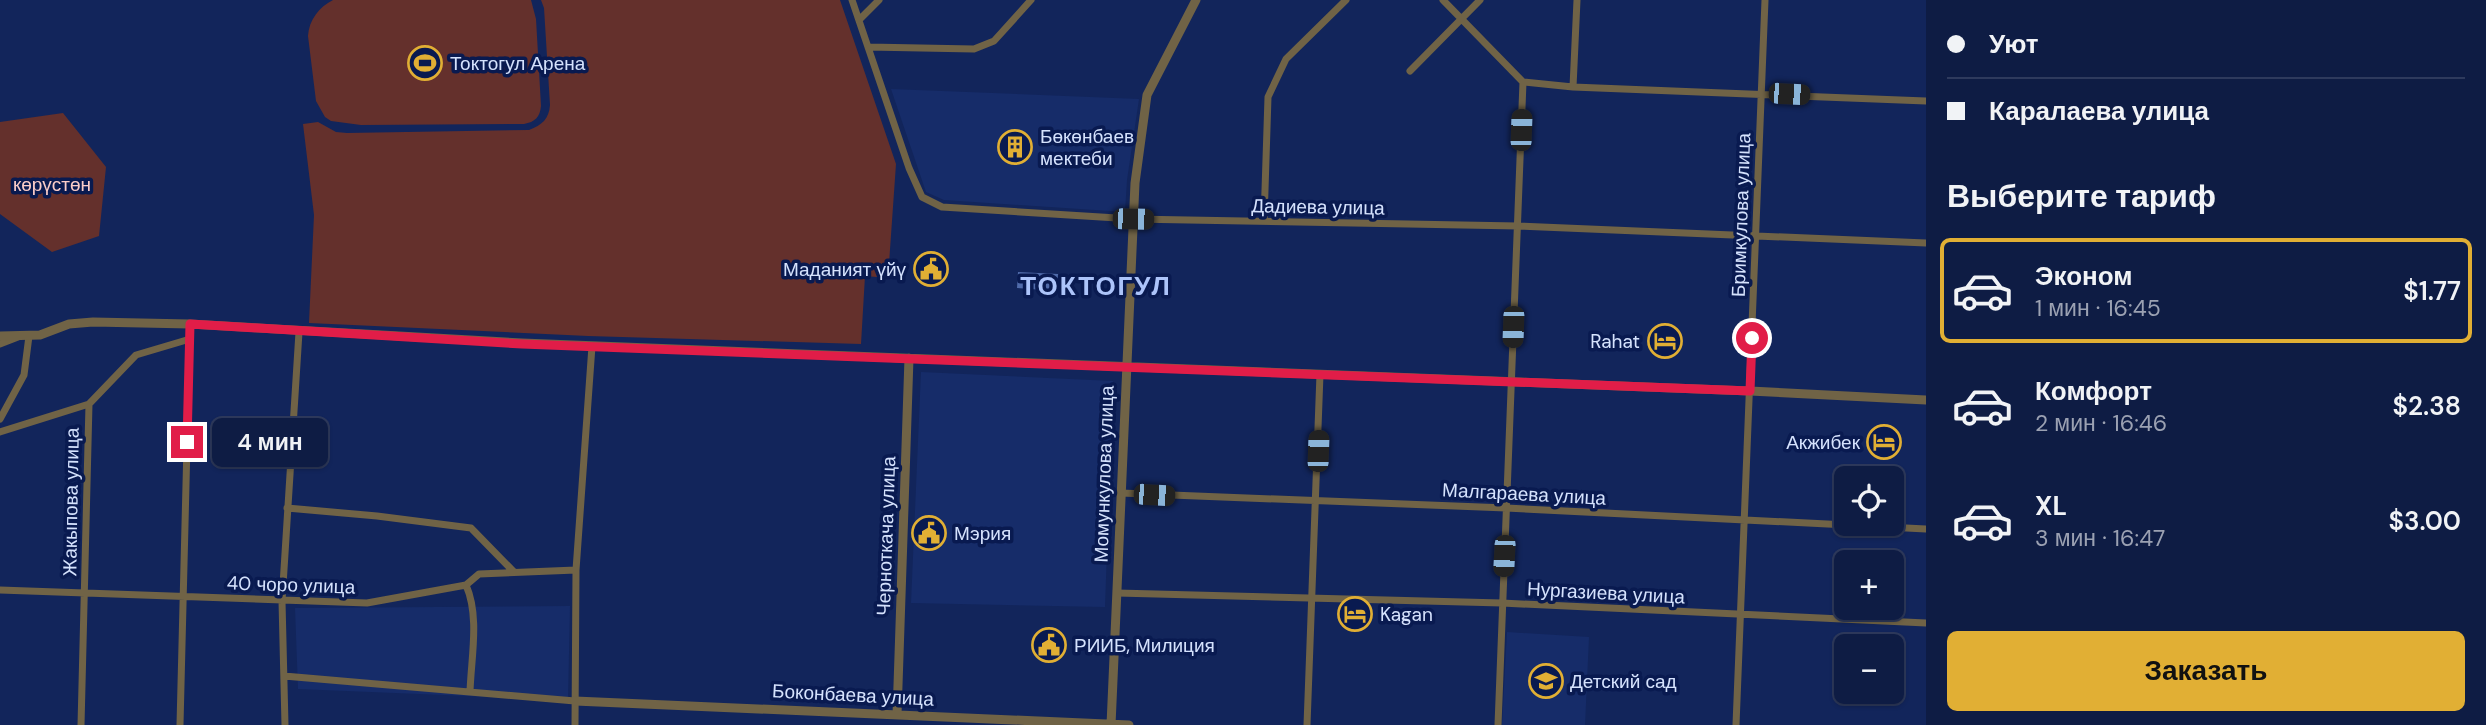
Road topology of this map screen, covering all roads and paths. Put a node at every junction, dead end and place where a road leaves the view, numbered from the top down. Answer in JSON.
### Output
{"nodes":[{"id":1,"x":852,"y":0,"type":"edge"},
{"id":2,"x":879,"y":0,"type":"edge"},
{"id":3,"x":1031,"y":0,"type":"edge"},
{"id":4,"x":1196,"y":0,"type":"edge"},
{"id":5,"x":1346,"y":0,"type":"edge"},
{"id":6,"x":1443,"y":0,"type":"edge"},
{"id":7,"x":1480,"y":0,"type":"edge"},
{"id":8,"x":1577,"y":0,"type":"edge"},
{"id":9,"x":1765,"y":0,"type":"edge"},
{"id":10,"x":859,"y":20,"type":"junction"},
{"id":11,"x":1462,"y":20,"type":"junction"},
{"id":12,"x":868,"y":47,"type":"junction"},
{"id":13,"x":1410,"y":71,"type":"dead end"},
{"id":14,"x":1523,"y":82,"type":"junction"},
{"id":15,"x":1573,"y":87,"type":"junction"},
{"id":16,"x":1761,"y":93,"type":"junction"},
{"id":17,"x":1926,"y":101,"type":"edge"},
{"id":18,"x":1133,"y":219,"type":"junction"},
{"id":19,"x":1264,"y":221,"type":"junction"},
{"id":20,"x":1518,"y":226,"type":"junction"},
{"id":21,"x":1756,"y":236,"type":"junction"},
{"id":22,"x":1926,"y":243,"type":"edge"},
{"id":23,"x":190,"y":324,"type":"junction"},
{"id":24,"x":299,"y":332,"type":"junction"},
{"id":25,"x":0,"y":336,"type":"edge"},
{"id":26,"x":25,"y":336,"type":"junction"},
{"id":27,"x":190,"y":339,"type":"junction"},
{"id":28,"x":0,"y":344,"type":"edge"},
{"id":29,"x":592,"y":346,"type":"junction"},
{"id":30,"x":909,"y":358,"type":"junction"},
{"id":31,"x":1127,"y":366,"type":"junction"},
{"id":32,"x":1320,"y":374,"type":"junction"},
{"id":33,"x":1511,"y":381,"type":"junction"},
{"id":34,"x":1750,"y":391,"type":"junction"},
{"id":35,"x":1926,"y":400,"type":"edge"},
{"id":36,"x":89,"y":404,"type":"junction"},
{"id":37,"x":0,"y":419,"type":"edge"},
{"id":38,"x":0,"y":432,"type":"edge"},
{"id":39,"x":1121,"y":494,"type":"junction"},
{"id":40,"x":1316,"y":502,"type":"junction"},
{"id":41,"x":287,"y":508,"type":"junction"},
{"id":42,"x":1506,"y":508,"type":"junction"},
{"id":43,"x":1744,"y":520,"type":"junction"},
{"id":44,"x":1926,"y":529,"type":"edge"},
{"id":45,"x":576,"y":570,"type":"junction"},
{"id":46,"x":514,"y":572,"type":"junction"},
{"id":47,"x":466,"y":585,"type":"junction"},
{"id":48,"x":0,"y":590,"type":"edge"},
{"id":49,"x":84,"y":592,"type":"junction"},
{"id":50,"x":1117,"y":593,"type":"junction"},
{"id":51,"x":183,"y":597,"type":"junction"},
{"id":52,"x":1313,"y":598,"type":"junction"},
{"id":53,"x":282,"y":601,"type":"junction"},
{"id":54,"x":1502,"y":603,"type":"junction"},
{"id":55,"x":1741,"y":615,"type":"junction"},
{"id":56,"x":1926,"y":623,"type":"edge"},
{"id":57,"x":284,"y":676,"type":"junction"},
{"id":58,"x":470,"y":692,"type":"junction"},
{"id":59,"x":575,"y":701,"type":"junction"},
{"id":60,"x":897,"y":715,"type":"junction"},
{"id":61,"x":81,"y":725,"type":"edge"},
{"id":62,"x":180,"y":725,"type":"edge"},
{"id":63,"x":285,"y":725,"type":"edge"},
{"id":64,"x":575,"y":725,"type":"edge"},
{"id":65,"x":1111,"y":725,"type":"edge"},
{"id":66,"x":1129,"y":725,"type":"edge"},
{"id":67,"x":1307,"y":725,"type":"edge"},
{"id":68,"x":1497,"y":725,"type":"edge"},
{"id":69,"x":1736,"y":725,"type":"edge"}],
"edges":[{"from":1,"to":10,"type":"street","name":"Дадиева улица"},
{"from":2,"to":10,"type":"street"},
{"from":3,"to":12,"type":"street"},
{"from":4,"to":18,"type":"street","name":"Момункулова улица"},
{"from":5,"to":19,"type":"street"},
{"from":6,"to":11,"type":"street"},
{"from":7,"to":11,"type":"street"},
{"from":8,"to":15,"type":"street"},
{"from":9,"to":16,"type":"street","name":"Бримкулова улица"},
{"from":10,"to":12,"type":"street","name":"Дадиева улица"},
{"from":11,"to":13,"type":"street"},
{"from":11,"to":14,"type":"street"},
{"from":12,"to":18,"type":"street","name":"Дадиева улица"},
{"from":14,"to":15,"type":"street"},
{"from":14,"to":20,"type":"street"},
{"from":15,"to":16,"type":"street"},
{"from":16,"to":17,"type":"street"},
{"from":16,"to":21,"type":"street","name":"Бримкулова улица"},
{"from":18,"to":19,"type":"street","name":"Дадиева улица"},
{"from":18,"to":31,"type":"street","name":"Момункулова улица"},
{"from":19,"to":20,"type":"street","name":"Дадиева улица"},
{"from":20,"to":21,"type":"street","name":"Дадиева улица"},
{"from":20,"to":33,"type":"street"},
{"from":21,"to":22,"type":"street","name":"Дадиева улица"},
{"from":21,"to":34,"type":"street","name":"Бримкулова улица"},
{"from":23,"to":24,"type":"street"},
{"from":23,"to":26,"type":"street"},
{"from":23,"to":27,"type":"street"},
{"from":24,"to":29,"type":"street"},
{"from":24,"to":41,"type":"street"},
{"from":25,"to":26,"type":"street"},
{"from":26,"to":28,"type":"street"},
{"from":26,"to":37,"type":"street"},
{"from":27,"to":36,"type":"street","name":"Жакыпова улица"},
{"from":27,"to":51,"type":"street"},
{"from":29,"to":30,"type":"street"},
{"from":29,"to":45,"type":"street"},
{"from":30,"to":31,"type":"street"},
{"from":30,"to":60,"type":"street","name":"Черноткача улица"},
{"from":31,"to":32,"type":"street"},
{"from":31,"to":39,"type":"street","name":"Момункулова улица"},
{"from":32,"to":33,"type":"street"},
{"from":32,"to":40,"type":"street"},
{"from":33,"to":34,"type":"street"},
{"from":33,"to":42,"type":"street"},
{"from":34,"to":35,"type":"street"},
{"from":34,"to":43,"type":"street","name":"Бримкулова улица"},
{"from":36,"to":38,"type":"street"},
{"from":36,"to":49,"type":"street","name":"Жакыпова улица"},
{"from":39,"to":40,"type":"street","name":"Малгараева улица"},
{"from":39,"to":50,"type":"street","name":"Момункулова улица"},
{"from":40,"to":42,"type":"street","name":"Малгараева улица"},
{"from":40,"to":52,"type":"street"},
{"from":41,"to":46,"type":"street"},
{"from":41,"to":53,"type":"street"},
{"from":42,"to":43,"type":"street","name":"Малгараева улица"},
{"from":42,"to":54,"type":"street"},
{"from":43,"to":44,"type":"street","name":"Малгараева улица"},
{"from":43,"to":55,"type":"street","name":"Бримкулова улица"},
{"from":45,"to":46,"type":"street","name":"40 чоро улица"},
{"from":45,"to":59,"type":"street"},
{"from":46,"to":47,"type":"street","name":"40 чоро улица"},
{"from":47,"to":53,"type":"street","name":"40 чоро улица"},
{"from":47,"to":58,"type":"street"},
{"from":48,"to":49,"type":"street","name":"40 чоро улица"},
{"from":49,"to":51,"type":"street","name":"40 чоро улица"},
{"from":49,"to":61,"type":"street","name":"Жакыпова улица"},
{"from":50,"to":52,"type":"street","name":"Нургазиева улица"},
{"from":50,"to":65,"type":"street","name":"Момункулова улица"},
{"from":51,"to":53,"type":"street","name":"40 чоро улица"},
{"from":51,"to":62,"type":"street"},
{"from":52,"to":54,"type":"street","name":"Нургазиева улица"},
{"from":52,"to":67,"type":"street"},
{"from":53,"to":57,"type":"street"},
{"from":54,"to":55,"type":"street","name":"Нургазиева улица"},
{"from":54,"to":68,"type":"street"},
{"from":55,"to":56,"type":"street","name":"Нургазиева улица"},
{"from":55,"to":69,"type":"street","name":"Бримкулова улица"},
{"from":57,"to":58,"type":"street"},
{"from":57,"to":63,"type":"street"},
{"from":58,"to":59,"type":"street"},
{"from":59,"to":60,"type":"street","name":"Боконбаева улица"},
{"from":59,"to":64,"type":"street"},
{"from":60,"to":65,"type":"street","name":"Боконбаева улица"},
{"from":65,"to":66,"type":"street","name":"Боконбаева улица"}]}
